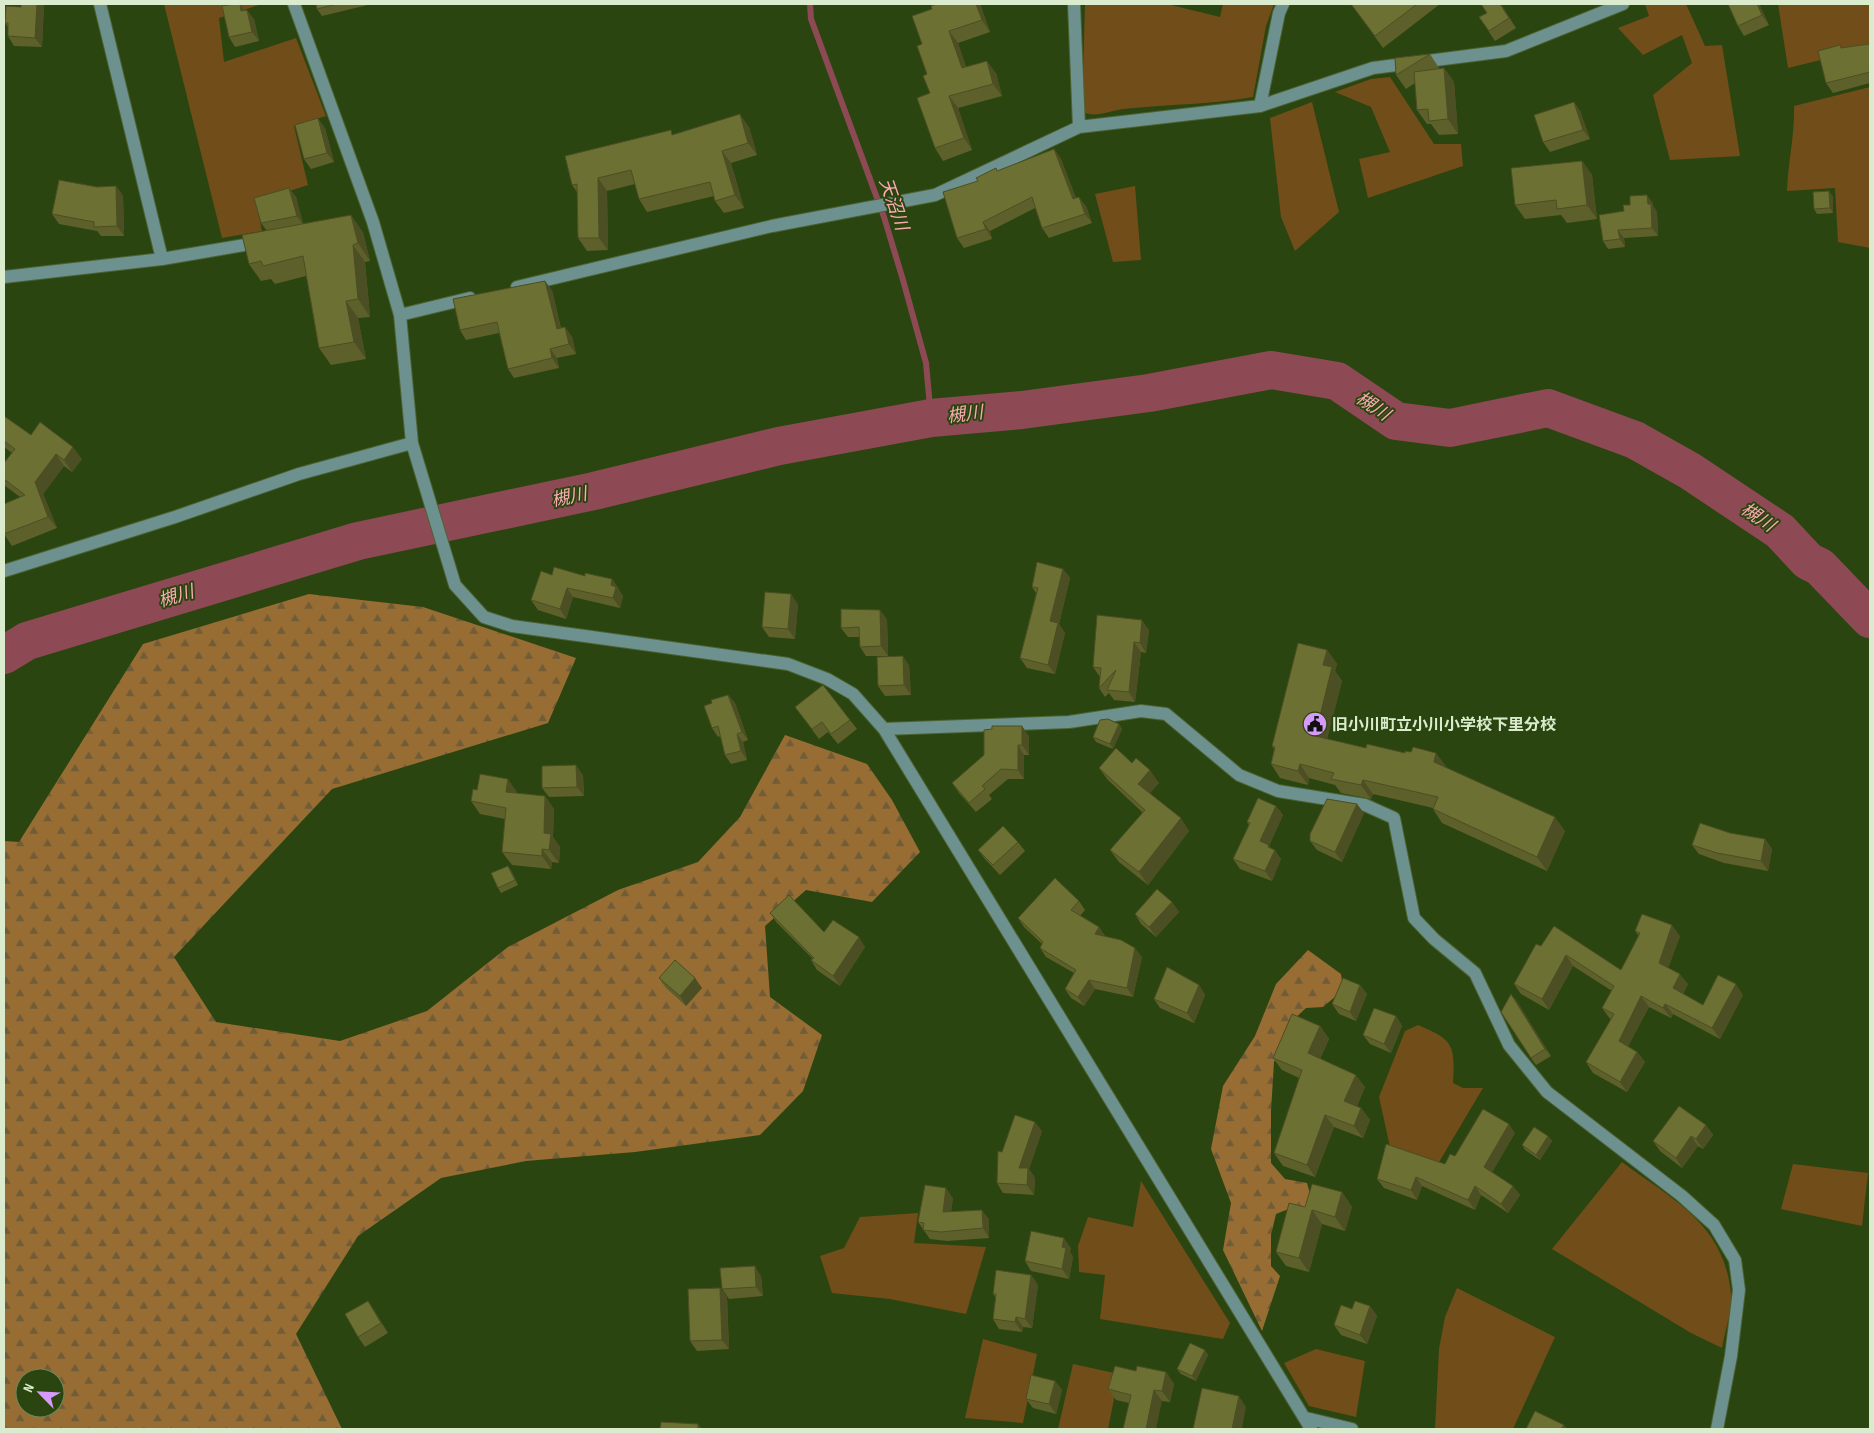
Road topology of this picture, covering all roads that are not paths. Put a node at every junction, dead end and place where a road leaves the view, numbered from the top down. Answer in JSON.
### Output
{"nodes":[{"id":1,"x":100,"y":4,"type":"edge"},
{"id":2,"x":294,"y":4,"type":"edge"},
{"id":3,"x":1074,"y":4,"type":"edge"},
{"id":4,"x":1283,"y":4,"type":"edge"},
{"id":5,"x":1623,"y":4,"type":"edge"},
{"id":6,"x":1260,"y":106,"type":"junction"},
{"id":7,"x":1079,"y":127,"type":"junction"},
{"id":8,"x":279,"y":239,"type":"edge"},
{"id":9,"x":162,"y":260,"type":"junction"},
{"id":10,"x":4,"y":277,"type":"edge"},
{"id":11,"x":505,"y":290,"type":"edge"},
{"id":12,"x":486,"y":294,"type":"edge"},
{"id":13,"x":400,"y":315,"type":"junction"},
{"id":14,"x":414,"y":448,"type":"junction"},
{"id":15,"x":4,"y":571,"type":"edge"},
{"id":16,"x":884,"y":729,"type":"junction"},
{"id":17,"x":1309,"y":1423,"type":"edge"},
{"id":18,"x":1352,"y":1429,"type":"edge"},
{"id":19,"x":1717,"y":1429,"type":"edge"}],
"edges":[{"from":1,"to":9,"type":"street"},
{"from":2,"to":13,"type":"street"},
{"from":3,"to":7,"type":"street"},
{"from":4,"to":6,"type":"street"},
{"from":5,"to":6,"type":"street"},
{"from":6,"to":7,"type":"street"},
{"from":7,"to":11,"type":"street"},
{"from":8,"to":9,"type":"street"},
{"from":9,"to":10,"type":"street"},
{"from":12,"to":13,"type":"street"},
{"from":13,"to":14,"type":"street"},
{"from":14,"to":15,"type":"street"},
{"from":14,"to":16,"type":"street"},
{"from":16,"to":17,"type":"street"},
{"from":16,"to":19,"type":"street"},
{"from":17,"to":18,"type":"street"}]}
